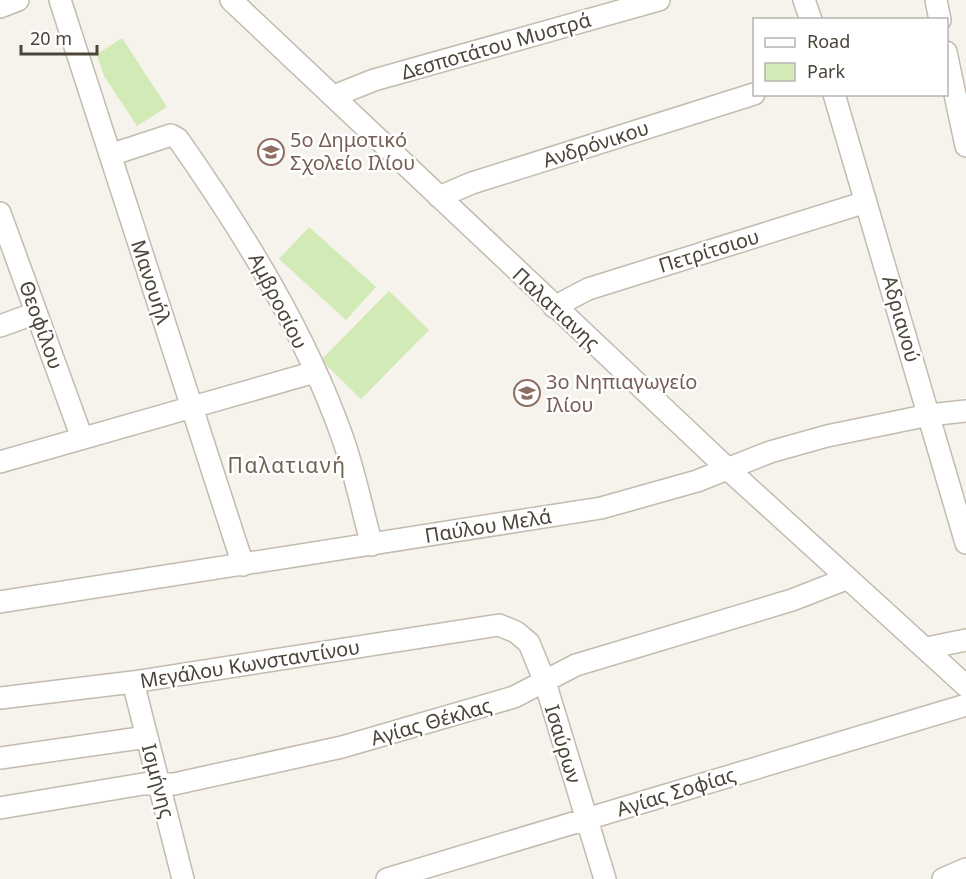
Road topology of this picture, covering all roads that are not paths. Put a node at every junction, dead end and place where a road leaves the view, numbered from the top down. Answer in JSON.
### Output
{"nodes":[{"id":1,"x":18,"y":0,"type":"edge"},
{"id":2,"x":60,"y":0,"type":"edge"},
{"id":3,"x":231,"y":0,"type":"edge"},
{"id":4,"x":659,"y":0,"type":"edge"},
{"id":5,"x":804,"y":0,"type":"edge"},
{"id":6,"x":936,"y":0,"type":"edge"},
{"id":7,"x":0,"y":7,"type":"edge"},
{"id":8,"x":810,"y":18,"type":"edge"},
{"id":9,"x":940,"y":18,"type":"edge"},
{"id":10,"x":948,"y":61,"type":"edge"},
{"id":11,"x":753,"y":93,"type":"edge"},
{"id":12,"x":334,"y":96,"type":"junction"},
{"id":13,"x":835,"y":96,"type":"edge"},
{"id":14,"x":966,"y":146,"type":"edge"},
{"id":15,"x":110,"y":155,"type":"junction"},
{"id":16,"x":439,"y":197,"type":"junction"},
{"id":17,"x":866,"y":202,"type":"junction"},
{"id":18,"x":0,"y":213,"type":"edge"},
{"id":19,"x":554,"y":307,"type":"junction"},
{"id":20,"x":36,"y":313,"type":"junction"},
{"id":21,"x":0,"y":326,"type":"edge"},
{"id":22,"x":315,"y":372,"type":"junction"},
{"id":23,"x":191,"y":406,"type":"junction"},
{"id":24,"x":966,"y":411,"type":"edge"},
{"id":25,"x":929,"y":415,"type":"junction"},
{"id":26,"x":82,"y":438,"type":"junction"},
{"id":27,"x":0,"y":462,"type":"edge"},
{"id":28,"x":729,"y":470,"type":"junction"},
{"id":29,"x":966,"y":543,"type":"edge"},
{"id":30,"x":372,"y":545,"type":"junction"},
{"id":31,"x":243,"y":565,"type":"junction"},
{"id":32,"x":846,"y":579,"type":"junction"},
{"id":33,"x":0,"y":602,"type":"edge"},
{"id":34,"x":499,"y":625,"type":"joint"},
{"id":35,"x":966,"y":640,"type":"edge"},
{"id":36,"x":927,"y":648,"type":"junction"},
{"id":37,"x":133,"y":682,"type":"junction"},
{"id":38,"x":545,"y":682,"type":"junction"},
{"id":39,"x":966,"y":686,"type":"edge"},
{"id":40,"x":0,"y":698,"type":"edge"},
{"id":41,"x":966,"y":705,"type":"edge"},
{"id":42,"x":147,"y":737,"type":"junction"},
{"id":43,"x":0,"y":758,"type":"edge"},
{"id":44,"x":159,"y":785,"type":"junction"},
{"id":45,"x":0,"y":808,"type":"edge"},
{"id":46,"x":586,"y":819,"type":"junction"},
{"id":47,"x":966,"y":869,"type":"edge"},
{"id":48,"x":183,"y":879,"type":"edge"},
{"id":49,"x":387,"y":879,"type":"edge"},
{"id":50,"x":605,"y":879,"type":"edge"},
{"id":51,"x":943,"y":879,"type":"edge"}],
"edges":[{"from":1,"to":7,"type":"street"},
{"from":2,"to":15,"type":"street","name":"Μανουήλ"},
{"from":3,"to":12,"type":"street","name":"Παλατιανης"},
{"from":4,"to":12,"type":"street","name":"Δεσποτάτου Μυστρά"},
{"from":5,"to":8,"type":"street"},
{"from":6,"to":9,"type":"street"},
{"from":10,"to":14,"type":"street"},
{"from":11,"to":16,"type":"street","name":"Ανδρόνικου"},
{"from":12,"to":16,"type":"street","name":"Παλατιανης"},
{"from":13,"to":17,"type":"street","name":"Αδριανού"},
{"from":15,"to":22,"type":"street","name":"Αμβροσίου"},
{"from":15,"to":23,"type":"street","name":"Μανουήλ"},
{"from":16,"to":19,"type":"street","name":"Παλατιανης"},
{"from":17,"to":19,"type":"street","name":"Πετρίτσιου"},
{"from":17,"to":25,"type":"street","name":"Αδριανού"},
{"from":18,"to":20,"type":"street","name":"Θεοφίλου"},
{"from":19,"to":28,"type":"street","name":"Παλατιανης"},
{"from":20,"to":21,"type":"street"},
{"from":20,"to":26,"type":"street","name":"Θεοφίλου"},
{"from":22,"to":23,"type":"street"},
{"from":22,"to":30,"type":"street","name":"Αμβροσίου"},
{"from":23,"to":26,"type":"street"},
{"from":23,"to":31,"type":"street","name":"Μανουήλ"},
{"from":24,"to":25,"type":"street","name":"Παύλου Μελά"},
{"from":25,"to":28,"type":"street","name":"Παύλου Μελά"},
{"from":25,"to":29,"type":"street","name":"Αδριανού"},
{"from":26,"to":27,"type":"street"},
{"from":28,"to":30,"type":"street","name":"Παύλου Μελά"},
{"from":28,"to":32,"type":"street","name":"Παλατιανης"},
{"from":30,"to":31,"type":"street","name":"Παύλου Μελά"},
{"from":31,"to":33,"type":"street","name":"Παύλου Μελά"},
{"from":32,"to":36,"type":"street","name":"Παλατιανης"},
{"from":32,"to":38,"type":"street","name":"Αγίας Θέκλας"},
{"from":34,"to":37,"type":"street","name":"Μεγάλου Κωνσταντίνου"},
{"from":34,"to":38,"type":"street","name":"Ισαύρων"},
{"from":35,"to":36,"type":"street"},
{"from":36,"to":39,"type":"street","name":"Παλατιανης"},
{"from":37,"to":40,"type":"street","name":"Μεγάλου Κωνσταντίνου"},
{"from":37,"to":42,"type":"street","name":"Ισμήνης"},
{"from":38,"to":44,"type":"street","name":"Αγίας Θέκλας"},
{"from":38,"to":46,"type":"street","name":"Ισαύρων"},
{"from":41,"to":46,"type":"street","name":"Αγίας Σοφίας"},
{"from":42,"to":43,"type":"street"},
{"from":42,"to":44,"type":"street","name":"Ισμήνης"},
{"from":44,"to":45,"type":"street","name":"Αγίας Θέκλας"},
{"from":44,"to":48,"type":"street","name":"Ισμήνης"},
{"from":46,"to":49,"type":"street","name":"Αγίας Σοφίας"},
{"from":46,"to":50,"type":"street","name":"Ισαύρων"},
{"from":47,"to":51,"type":"street"}]}
